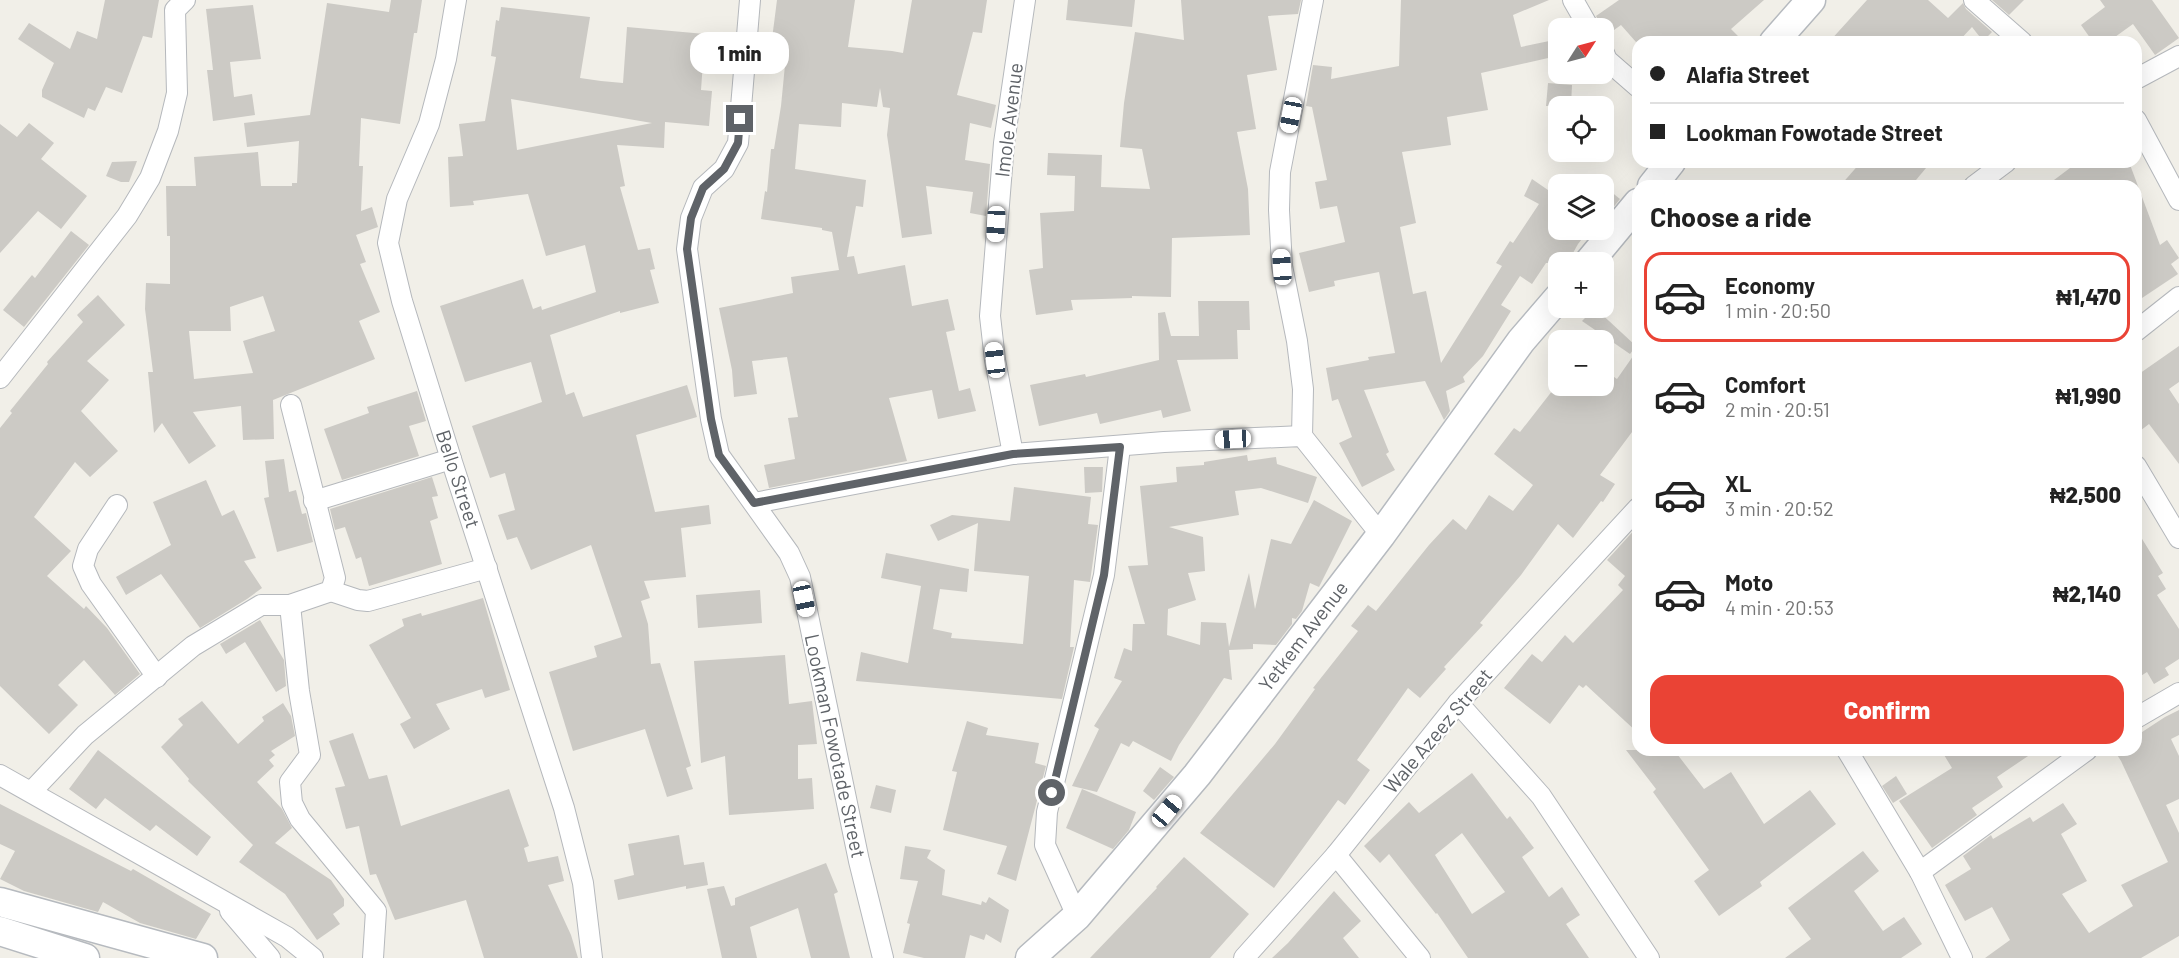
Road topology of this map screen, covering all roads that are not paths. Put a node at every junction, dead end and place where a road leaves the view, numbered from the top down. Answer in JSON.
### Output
{"nodes":[{"id":1,"x":185,"y":0,"type":"edge"},
{"id":2,"x":456,"y":0,"type":"edge"},
{"id":3,"x":750,"y":0,"type":"edge"},
{"id":4,"x":1025,"y":0,"type":"edge"},
{"id":5,"x":1313,"y":0,"type":"edge"},
{"id":6,"x":1573,"y":0,"type":"edge"},
{"id":7,"x":1811,"y":0,"type":"edge"},
{"id":8,"x":1974,"y":0,"type":"edge"},
{"id":9,"x":1583,"y":18,"type":"edge"},
{"id":10,"x":1779,"y":36,"type":"edge"},
{"id":11,"x":2015,"y":36,"type":"edge"},
{"id":12,"x":2179,"y":56,"type":"edge"},
{"id":13,"x":1614,"y":66,"type":"edge"},
{"id":14,"x":2142,"y":76,"type":"edge"},
{"id":15,"x":1632,"y":82,"type":"edge"},
{"id":16,"x":2142,"y":131,"type":"edge"},
{"id":17,"x":1666,"y":168,"type":"edge"},
{"id":18,"x":1998,"y":168,"type":"edge"},
{"id":19,"x":1657,"y":180,"type":"edge"},
{"id":20,"x":1982,"y":180,"type":"edge"},
{"id":21,"x":2179,"y":200,"type":"edge"},
{"id":22,"x":1632,"y":210,"type":"edge"},
{"id":23,"x":1597,"y":252,"type":"edge"},
{"id":24,"x":2179,"y":297,"type":"edge"},
{"id":25,"x":1548,"y":310,"type":"edge"},
{"id":26,"x":2142,"y":326,"type":"edge"},
{"id":27,"x":0,"y":378,"type":"edge"},
{"id":28,"x":291,"y":405,"type":"dead end"},
{"id":29,"x":1302,"y":436,"type":"junction"},
{"id":30,"x":1120,"y":447,"type":"junction"},
{"id":31,"x":1013,"y":454,"type":"junction"},
{"id":32,"x":451,"y":459,"type":"junction"},
{"id":33,"x":2142,"y":476,"type":"edge"},
{"id":34,"x":314,"y":501,"type":"junction"},
{"id":35,"x":754,"y":503,"type":"junction"},
{"id":36,"x":117,"y":506,"type":"dead end"},
{"id":37,"x":1632,"y":514,"type":"edge"},
{"id":38,"x":1381,"y":535,"type":"junction"},
{"id":39,"x":2179,"y":538,"type":"edge"},
{"id":40,"x":487,"y":568,"type":"junction"},
{"id":41,"x":331,"y":591,"type":"junction"},
{"id":42,"x":290,"y":605,"type":"junction"},
{"id":43,"x":157,"y":677,"type":"junction"},
{"id":44,"x":2179,"y":693,"type":"edge"},
{"id":45,"x":1458,"y":703,"type":"junction"},
{"id":46,"x":2142,"y":715,"type":"edge"},
{"id":47,"x":1851,"y":756,"type":"edge"},
{"id":48,"x":2079,"y":756,"type":"edge"},
{"id":49,"x":0,"y":775,"type":"edge"},
{"id":50,"x":32,"y":791,"type":"junction"},
{"id":51,"x":1336,"y":855,"type":"junction"},
{"id":52,"x":1920,"y":872,"type":"junction"},
{"id":53,"x":220,"y":900,"type":"junction"},
{"id":54,"x":0,"y":902,"type":"edge"},
{"id":55,"x":1077,"y":916,"type":"junction"},
{"id":56,"x":0,"y":931,"type":"edge"},
{"id":57,"x":85,"y":958,"type":"edge"},
{"id":58,"x":203,"y":958,"type":"edge"},
{"id":59,"x":270,"y":958,"type":"edge"},
{"id":60,"x":313,"y":958,"type":"edge"},
{"id":61,"x":373,"y":958,"type":"edge"},
{"id":62,"x":592,"y":958,"type":"edge"},
{"id":63,"x":883,"y":958,"type":"edge"},
{"id":64,"x":1030,"y":958,"type":"edge"},
{"id":65,"x":1244,"y":958,"type":"edge"},
{"id":66,"x":1420,"y":958,"type":"edge"},
{"id":67,"x":1649,"y":958,"type":"edge"},
{"id":68,"x":1962,"y":958,"type":"edge"}],
"edges":[{"from":1,"to":27,"type":"street"},
{"from":2,"to":32,"type":"street","name":"Bello Street"},
{"from":3,"to":35,"type":"street","name":"Lookman Fowotade Street"},
{"from":4,"to":31,"type":"street","name":"Imole Avenue"},
{"from":5,"to":29,"type":"street"},
{"from":6,"to":9,"type":"street"},
{"from":7,"to":10,"type":"street"},
{"from":8,"to":11,"type":"street"},
{"from":12,"to":14,"type":"street"},
{"from":13,"to":15,"type":"street"},
{"from":16,"to":21,"type":"street"},
{"from":17,"to":19,"type":"street"},
{"from":18,"to":20,"type":"street"},
{"from":22,"to":23,"type":"street"},
{"from":24,"to":26,"type":"street"},
{"from":25,"to":38,"type":"street","name":"Yetkem Avenue"},
{"from":28,"to":34,"type":"street"},
{"from":29,"to":30,"type":"street"},
{"from":29,"to":38,"type":"street"},
{"from":30,"to":31,"type":"street"},
{"from":30,"to":55,"type":"street"},
{"from":31,"to":35,"type":"street"},
{"from":32,"to":34,"type":"street"},
{"from":32,"to":40,"type":"street","name":"Bello Street"},
{"from":33,"to":39,"type":"street"},
{"from":34,"to":41,"type":"street"},
{"from":35,"to":63,"type":"street","name":"Lookman Fowotade Street"},
{"from":36,"to":43,"type":"street"},
{"from":37,"to":45,"type":"street","name":"Wale Azeez Street"},
{"from":38,"to":55,"type":"street","name":"Yetkem Avenue"},
{"from":40,"to":41,"type":"street"},
{"from":40,"to":62,"type":"street","name":"Bello Street"},
{"from":41,"to":42,"type":"street"},
{"from":42,"to":43,"type":"street"},
{"from":42,"to":61,"type":"street"},
{"from":43,"to":50,"type":"street"},
{"from":44,"to":46,"type":"street"},
{"from":45,"to":51,"type":"street","name":"Wale Azeez Street"},
{"from":45,"to":67,"type":"street"},
{"from":47,"to":52,"type":"street"},
{"from":48,"to":52,"type":"street"},
{"from":49,"to":50,"type":"street"},
{"from":50,"to":53,"type":"street"},
{"from":51,"to":65,"type":"street","name":"Wale Azeez Street"},
{"from":51,"to":66,"type":"street"},
{"from":52,"to":68,"type":"street"},
{"from":53,"to":59,"type":"street"},
{"from":53,"to":60,"type":"street"},
{"from":54,"to":58,"type":"street"},
{"from":55,"to":64,"type":"street","name":"Yetkem Avenue"},
{"from":56,"to":57,"type":"street"}]}
